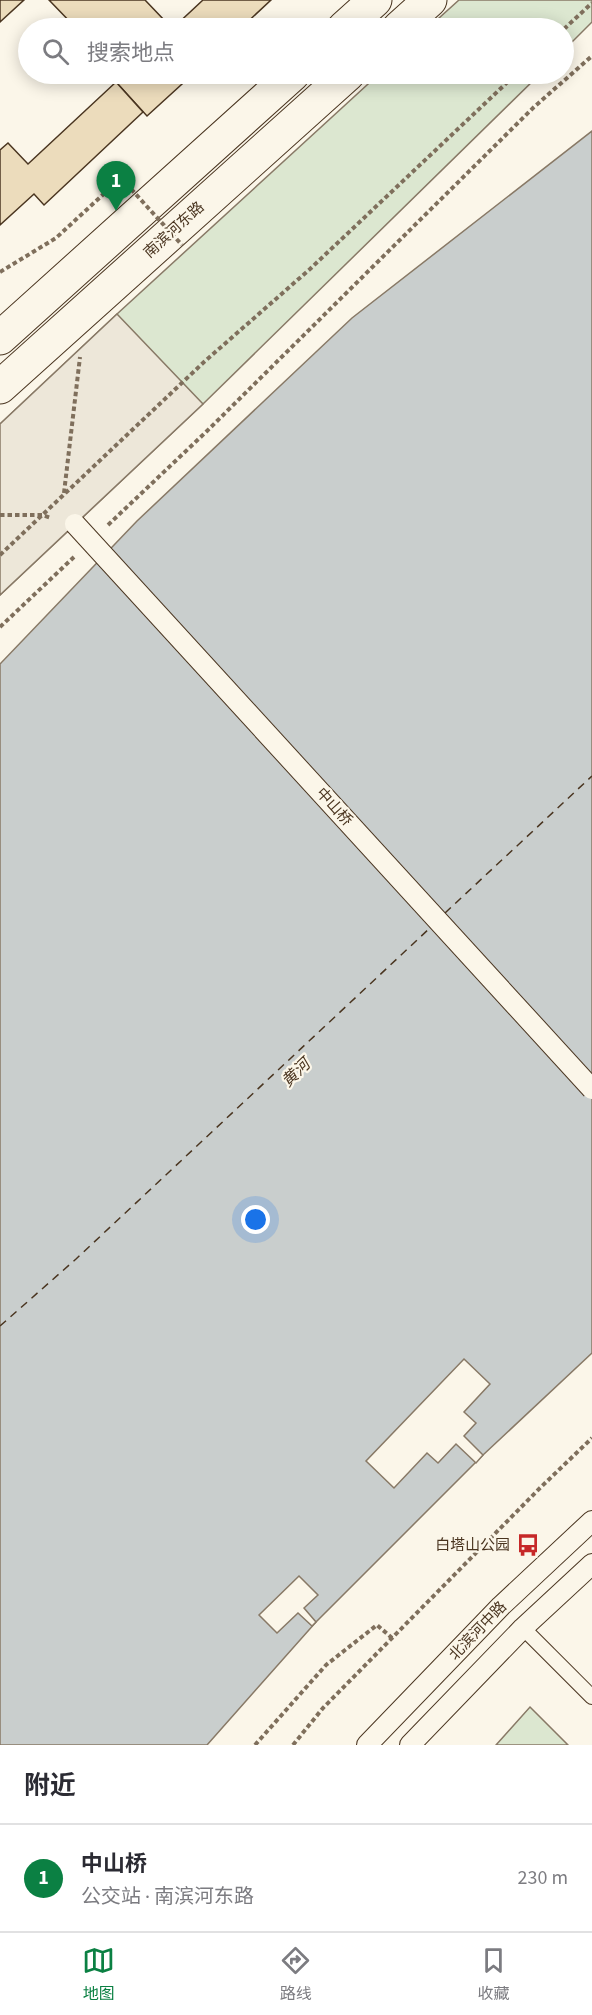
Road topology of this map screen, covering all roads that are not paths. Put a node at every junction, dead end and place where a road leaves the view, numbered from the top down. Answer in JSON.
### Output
{"nodes":[{"id":1,"x":375,"y":0,"type":"edge"},
{"id":2,"x":430,"y":0,"type":"edge"},
{"id":3,"x":355,"y":18,"type":"edge"},
{"id":4,"x":410,"y":18,"type":"edge"},
{"id":5,"x":283,"y":84,"type":"edge"},
{"id":6,"x":337,"y":84,"type":"edge"},
{"id":7,"x":0,"y":338,"type":"edge"},
{"id":8,"x":0,"y":387,"type":"edge"},
{"id":9,"x":75,"y":524,"type":"road end"},
{"id":10,"x":592,"y":1089,"type":"edge"},
{"id":11,"x":592,"y":1521,"type":"edge"},
{"id":12,"x":592,"y":1564,"type":"edge"},
{"id":13,"x":523,"y":1628,"type":"junction"},
{"id":14,"x":592,"y":1697,"type":"edge"},
{"id":15,"x":367,"y":1745,"type":"edge"},
{"id":16,"x":410,"y":1745,"type":"edge"}],
"edges":[{"from":1,"to":3,"type":"highway"},
{"from":2,"to":4,"type":"highway"},
{"from":5,"to":7,"type":"highway"},
{"from":6,"to":8,"type":"highway","name":"南滨河东路"},
{"from":9,"to":10,"type":"street","name":"中山桥","bridge":true},
{"from":11,"to":15,"type":"street","name":"北滨河中路"},
{"from":12,"to":13,"type":"street","name":"北滨河中路"},
{"from":13,"to":14,"type":"lane"},
{"from":13,"to":16,"type":"street","name":"北滨河中路"}]}
